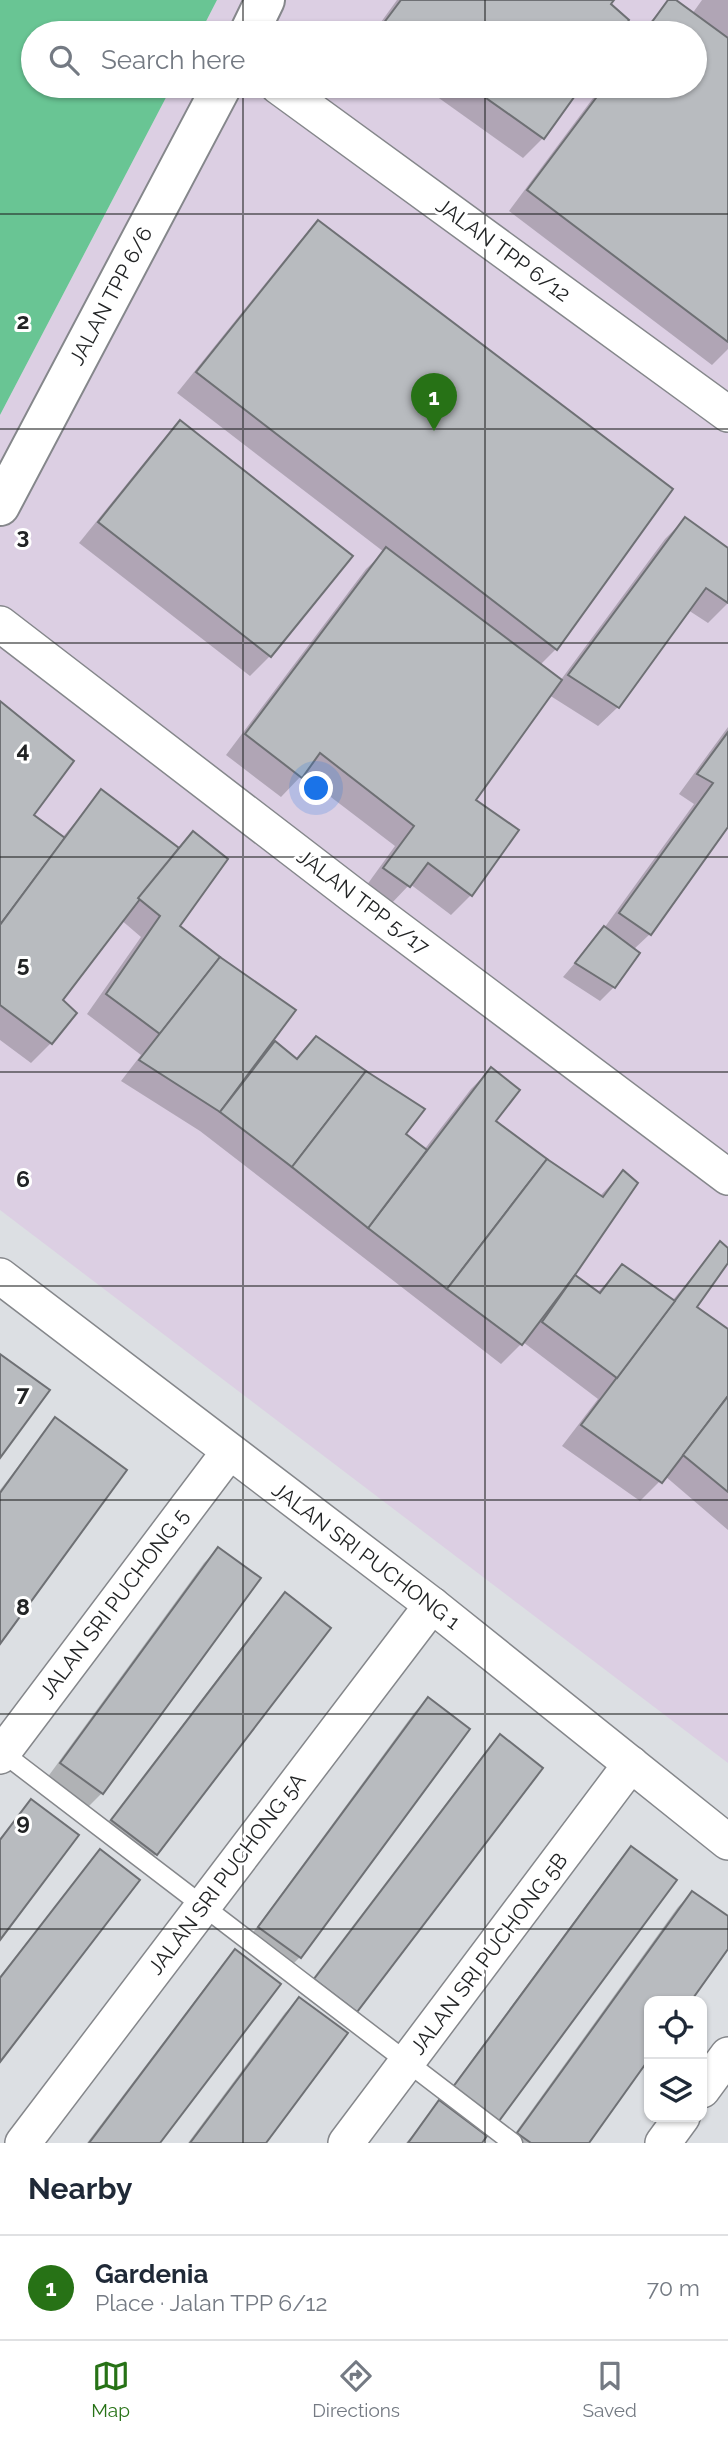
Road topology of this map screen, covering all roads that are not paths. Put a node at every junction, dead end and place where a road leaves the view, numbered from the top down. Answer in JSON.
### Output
{"nodes":[{"id":1,"x":265,"y":0,"type":"edge"},
{"id":2,"x":255,"y":21,"type":"edge"},
{"id":3,"x":216,"y":98,"type":"edge"},
{"id":4,"x":294,"y":98,"type":"edge"},
{"id":5,"x":728,"y":414,"type":"edge"},
{"id":6,"x":0,"y":506,"type":"edge"},
{"id":7,"x":0,"y":624,"type":"edge"},
{"id":8,"x":728,"y":1177,"type":"edge"},
{"id":9,"x":0,"y":1276,"type":"edge"},
{"id":10,"x":229,"y":1452,"type":"junction"},
{"id":11,"x":432,"y":1605,"type":"junction"},
{"id":12,"x":1,"y":1755,"type":"edge"},
{"id":13,"x":631,"y":1764,"type":"junction"},
{"id":14,"x":728,"y":1842,"type":"edge"},
{"id":15,"x":203,"y":1906,"type":"junction"},
{"id":16,"x":728,"y":2055,"type":"edge"},
{"id":17,"x":407,"y":2062,"type":"junction"},
{"id":18,"x":707,"y":2083,"type":"edge"},
{"id":19,"x":678,"y":2122,"type":"edge"},
{"id":20,"x":23,"y":2143,"type":"edge"},
{"id":21,"x":346,"y":2143,"type":"edge"},
{"id":22,"x":513,"y":2143,"type":"edge"},
{"id":23,"x":663,"y":2143,"type":"edge"}],
"edges":[{"from":1,"to":2,"type":"street"},
{"from":3,"to":6,"type":"street","name":"JALAN TPP 6/6"},
{"from":4,"to":5,"type":"street","name":"JALAN TPP 6/12"},
{"from":7,"to":8,"type":"street","name":"JALAN TPP 5/17"},
{"from":9,"to":10,"type":"street","name":"JALAN SRI PUCHONG 1"},
{"from":10,"to":11,"type":"street","name":"JALAN SRI PUCHONG 1"},
{"from":10,"to":12,"type":"street","name":"JALAN SRI PUCHONG 5"},
{"from":11,"to":13,"type":"street","name":"JALAN SRI PUCHONG 1"},
{"from":11,"to":15,"type":"street","name":"JALAN SRI PUCHONG 5A"},
{"from":12,"to":15,"type":"lane"},
{"from":13,"to":14,"type":"street","name":"JALAN SRI PUCHONG 1"},
{"from":13,"to":17,"type":"street","name":"JALAN SRI PUCHONG 5B"},
{"from":15,"to":17,"type":"lane"},
{"from":15,"to":20,"type":"street","name":"JALAN SRI PUCHONG 5A"},
{"from":16,"to":18,"type":"street"},
{"from":17,"to":21,"type":"street","name":"JALAN SRI PUCHONG 5B"},
{"from":17,"to":22,"type":"lane"},
{"from":19,"to":23,"type":"street"}]}
